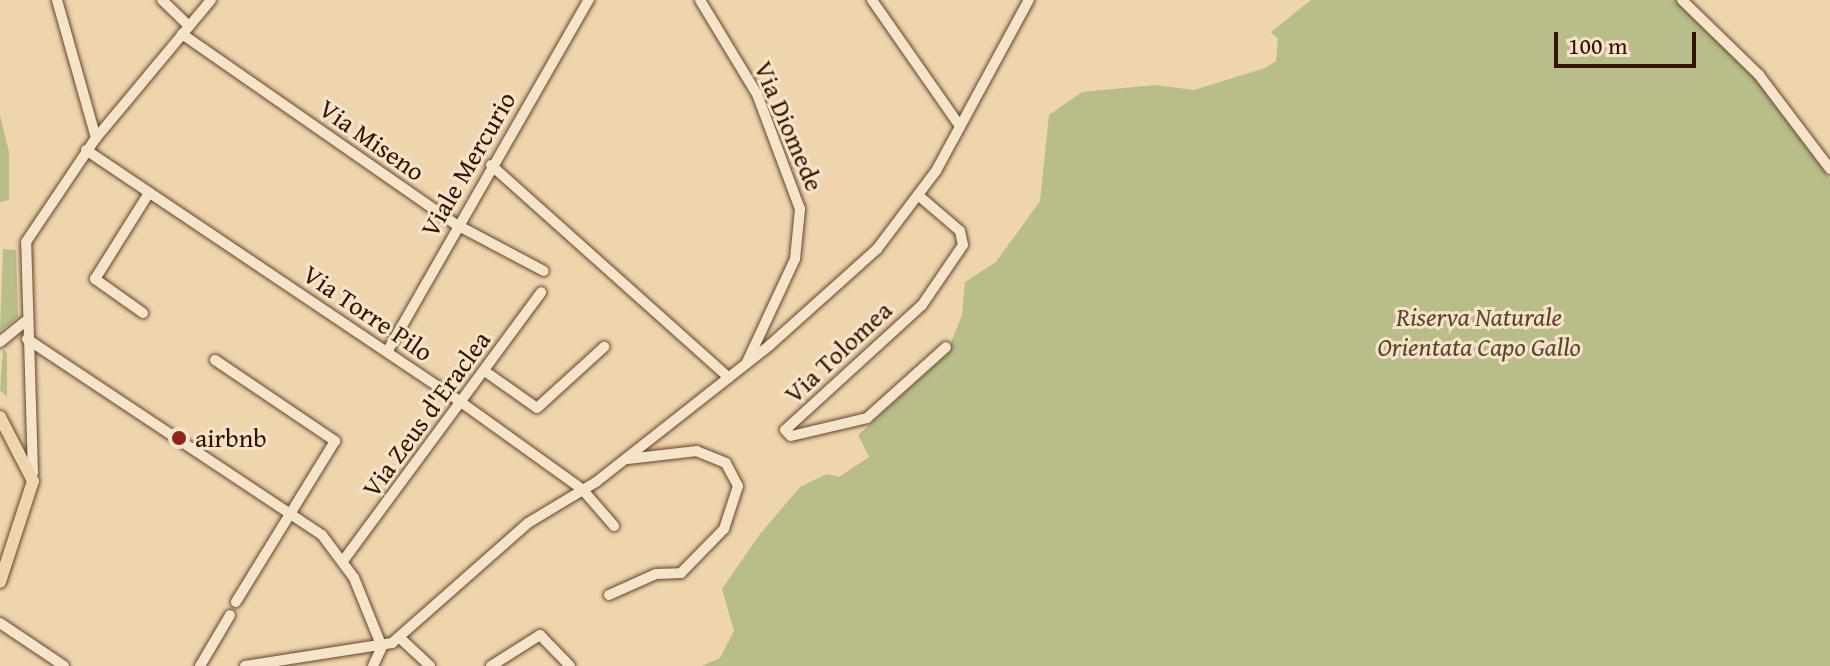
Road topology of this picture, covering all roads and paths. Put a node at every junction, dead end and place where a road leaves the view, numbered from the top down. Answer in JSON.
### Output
{"nodes":[{"id":1,"x":57,"y":0,"type":"edge"},
{"id":2,"x":162,"y":0,"type":"edge"},
{"id":3,"x":211,"y":0,"type":"edge"},
{"id":4,"x":589,"y":0,"type":"edge"},
{"id":5,"x":700,"y":0,"type":"edge"},
{"id":6,"x":872,"y":0,"type":"edge"},
{"id":7,"x":1029,"y":0,"type":"edge"},
{"id":8,"x":1682,"y":0,"type":"edge"},
{"id":9,"x":186,"y":30,"type":"junction"},
{"id":10,"x":960,"y":126,"type":"junction"},
{"id":11,"x":96,"y":138,"type":"junction"},
{"id":12,"x":86,"y":150,"type":"junction"},
{"id":13,"x":491,"y":165,"type":"junction"},
{"id":14,"x":1830,"y":169,"type":"edge"},
{"id":15,"x":149,"y":193,"type":"junction"},
{"id":16,"x":918,"y":195,"type":"junction"},
{"id":17,"x":457,"y":225,"type":"junction"},
{"id":18,"x":544,"y":271,"type":"dead end"},
{"id":19,"x":541,"y":292,"type":"dead end"},
{"id":20,"x":143,"y":313,"type":"dead end"},
{"id":21,"x":26,"y":321,"type":"junction"},
{"id":22,"x":27,"y":339,"type":"junction"},
{"id":23,"x":0,"y":342,"type":"edge"},
{"id":24,"x":604,"y":347,"type":"dead end"},
{"id":25,"x":946,"y":347,"type":"dead end"},
{"id":26,"x":387,"y":352,"type":"junction"},
{"id":27,"x":215,"y":360,"type":"dead end"},
{"id":28,"x":746,"y":364,"type":"junction"},
{"id":29,"x":486,"y":372,"type":"junction"},
{"id":30,"x":729,"y":378,"type":"junction"},
{"id":31,"x":464,"y":404,"type":"junction"},
{"id":32,"x":0,"y":417,"type":"edge"},
{"id":33,"x":627,"y":459,"type":"junction"},
{"id":34,"x":33,"y":473,"type":"junction"},
{"id":35,"x":582,"y":489,"type":"junction"},
{"id":36,"x":290,"y":510,"type":"junction"},
{"id":37,"x":614,"y":526,"type":"dead end"},
{"id":38,"x":343,"y":561,"type":"junction"},
{"id":39,"x":0,"y":582,"type":"edge"},
{"id":40,"x":609,"y":595,"type":"dead end"},
{"id":41,"x":236,"y":602,"type":"dead end"},
{"id":42,"x":230,"y":615,"type":"dead end"},
{"id":43,"x":0,"y":623,"type":"edge"},
{"id":44,"x":400,"y":638,"type":"junction"},
{"id":45,"x":382,"y":647,"type":"junction"},
{"id":46,"x":64,"y":666,"type":"edge"},
{"id":47,"x":200,"y":666,"type":"edge"},
{"id":48,"x":245,"y":666,"type":"edge"},
{"id":49,"x":373,"y":666,"type":"edge"},
{"id":50,"x":430,"y":666,"type":"edge"},
{"id":51,"x":491,"y":666,"type":"edge"},
{"id":52,"x":570,"y":666,"type":"edge"}],
"edges":[{"from":1,"to":11,"type":"street"},
{"from":2,"to":9,"type":"street","name":"Via Miseno"},
{"from":3,"to":9,"type":"street"},
{"from":4,"to":13,"type":"street","name":"Viale Mercurio"},
{"from":5,"to":28,"type":"street","name":"Via Diomede"},
{"from":6,"to":10,"type":"street"},
{"from":7,"to":10,"type":"street","name":"Via Tolomea"},
{"from":8,"to":14,"type":"street"},
{"from":9,"to":11,"type":"street"},
{"from":9,"to":17,"type":"street","name":"Via Miseno"},
{"from":10,"to":16,"type":"street","name":"Via Tolomea"},
{"from":11,"to":12,"type":"street"},
{"from":12,"to":15,"type":"street","name":"Via Torre Pilo"},
{"from":12,"to":21,"type":"street"},
{"from":13,"to":17,"type":"street","name":"Viale Mercurio"},
{"from":13,"to":30,"type":"street"},
{"from":15,"to":20,"type":"street"},
{"from":15,"to":26,"type":"street","name":"Via Torre Pilo"},
{"from":16,"to":25,"type":"street","name":"Via Tolomea"},
{"from":16,"to":28,"type":"street","name":"Via Tolomea"},
{"from":17,"to":18,"type":"street","name":"Via Miseno"},
{"from":17,"to":26,"type":"street","name":"Viale Mercurio"},
{"from":19,"to":29,"type":"street","name":"Via Zeus d'Eraclea"},
{"from":21,"to":22,"type":"street"},
{"from":21,"to":23,"type":"street"},
{"from":22,"to":34,"type":"street"},
{"from":22,"to":36,"type":"street"},
{"from":24,"to":29,"type":"street"},
{"from":26,"to":31,"type":"street","name":"Via Torre Pilo"},
{"from":27,"to":36,"type":"street"},
{"from":28,"to":30,"type":"street","name":"Via Tolomea"},
{"from":29,"to":31,"type":"street","name":"Via Zeus d'Eraclea"},
{"from":30,"to":33,"type":"street","name":"Via Tolomea"},
{"from":31,"to":35,"type":"street","name":"Via Torre Pilo"},
{"from":31,"to":38,"type":"street","name":"Via Zeus d'Eraclea"},
{"from":32,"to":34,"type":"main road"},
{"from":33,"to":35,"type":"street","name":"Via Tolomea"},
{"from":33,"to":40,"type":"street","name":"Via Tolomea"},
{"from":34,"to":39,"type":"main road"},
{"from":35,"to":37,"type":"street","name":"Via Torre Pilo"},
{"from":35,"to":44,"type":"street","name":"Via Tolomea"},
{"from":36,"to":38,"type":"street"},
{"from":36,"to":41,"type":"street"},
{"from":38,"to":45,"type":"street"},
{"from":42,"to":47,"type":"street"},
{"from":43,"to":46,"type":"street"},
{"from":44,"to":45,"type":"street","name":"Via Tolomea"},
{"from":44,"to":50,"type":"street"},
{"from":45,"to":48,"type":"street","name":"Via Tolomea"},
{"from":45,"to":49,"type":"street"},
{"from":51,"to":52,"type":"street"}]}
